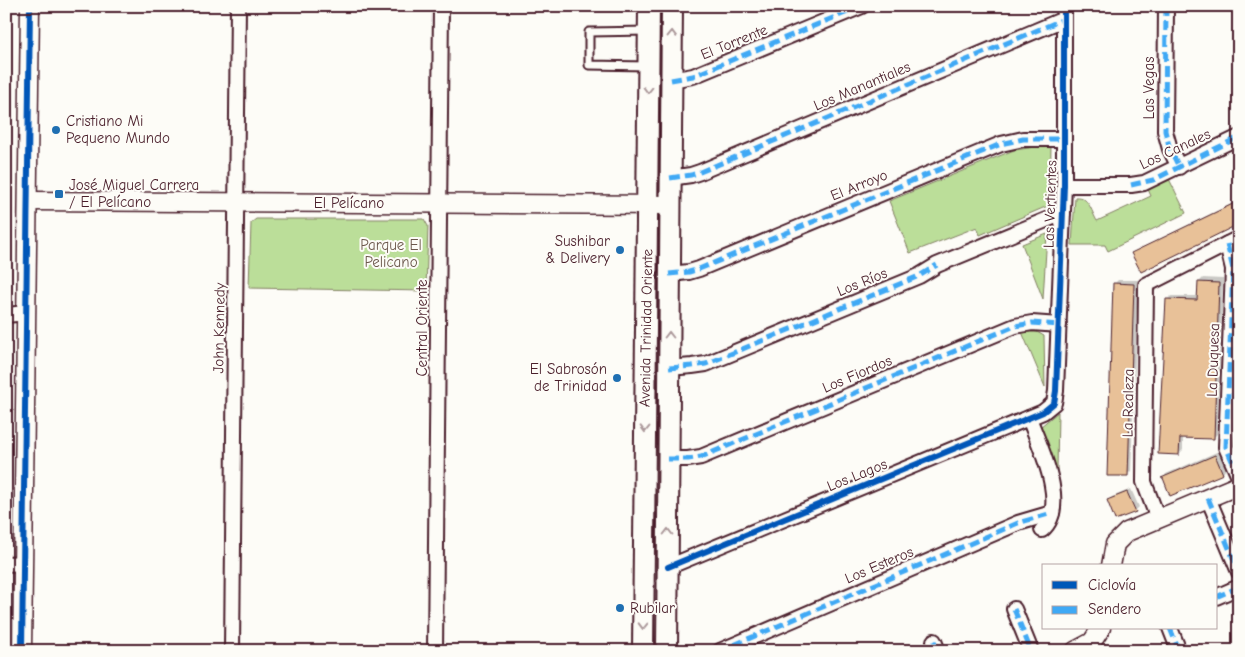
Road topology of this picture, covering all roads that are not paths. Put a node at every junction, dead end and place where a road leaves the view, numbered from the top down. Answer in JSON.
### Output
{"nodes":[{"id":1,"x":30,"y":6,"type":"edge"},
{"id":2,"x":238,"y":6,"type":"edge"},
{"id":3,"x":441,"y":6,"type":"edge"},
{"id":4,"x":649,"y":6,"type":"edge"},
{"id":5,"x":672,"y":6,"type":"edge"},
{"id":6,"x":862,"y":6,"type":"edge"},
{"id":7,"x":1166,"y":6,"type":"edge"},
{"id":8,"x":1064,"y":12,"type":"edge"},
{"id":9,"x":649,"y":31,"type":"junction"},
{"id":10,"x":648,"y":66,"type":"junction"},
{"id":11,"x":672,"y":80,"type":"junction"},
{"id":12,"x":1239,"y":137,"type":"edge"},
{"id":13,"x":1064,"y":139,"type":"junction"},
{"id":14,"x":1179,"y":167,"type":"junction"},
{"id":15,"x":670,"y":178,"type":"junction"},
{"id":16,"x":1064,"y":184,"type":"junction"},
{"id":17,"x":29,"y":201,"type":"junction"},
{"id":18,"x":236,"y":202,"type":"junction"},
{"id":19,"x":439,"y":204,"type":"junction"},
{"id":20,"x":647,"y":205,"type":"junction"},
{"id":21,"x":670,"y":205,"type":"junction"},
{"id":22,"x":1063,"y":213,"type":"junction"},
{"id":23,"x":1233,"y":241,"type":"edge"},
{"id":24,"x":669,"y":274,"type":"junction"},
{"id":25,"x":27,"y":313,"type":"junction"},
{"id":26,"x":6,"y":315,"type":"edge"},
{"id":27,"x":1059,"y":325,"type":"junction"},
{"id":28,"x":669,"y":368,"type":"junction"},
{"id":29,"x":1054,"y":402,"type":"joint"},
{"id":30,"x":1029,"y":418,"type":"junction"},
{"id":31,"x":668,"y":459,"type":"junction"},
{"id":32,"x":1239,"y":477,"type":"edge"},
{"id":33,"x":1239,"y":485,"type":"edge"},
{"id":34,"x":1208,"y":498,"type":"junction"},
{"id":35,"x":1052,"y":513,"type":"junction"},
{"id":36,"x":1158,"y":519,"type":"junction"},
{"id":37,"x":1042,"y":530,"type":"dead end"},
{"id":38,"x":14,"y":564,"type":"edge"},
{"id":39,"x":1111,"y":564,"type":"edge"},
{"id":40,"x":668,"y":567,"type":"junction"},
{"id":41,"x":1239,"y":572,"type":"edge"},
{"id":42,"x":1239,"y":588,"type":"edge"},
{"id":43,"x":1218,"y":596,"type":"edge"},
{"id":44,"x":1014,"y":609,"type":"dead end"},
{"id":45,"x":1100,"y":630,"type":"edge"},
{"id":46,"x":1171,"y":630,"type":"edge"},
{"id":47,"x":1079,"y":650,"type":"edge"},
{"id":48,"x":22,"y":651,"type":"edge"},
{"id":49,"x":232,"y":651,"type":"edge"},
{"id":50,"x":435,"y":651,"type":"edge"},
{"id":51,"x":643,"y":651,"type":"edge"},
{"id":52,"x":667,"y":651,"type":"edge"},
{"id":53,"x":720,"y":651,"type":"edge"},
{"id":54,"x":1031,"y":651,"type":"edge"},
{"id":55,"x":1179,"y":651,"type":"edge"}],
"edges":[{"from":1,"to":17,"type":"street"},
{"from":2,"to":18,"type":"street","name":"John Kennedy"},
{"from":3,"to":19,"type":"street","name":"Central Oriente"},
{"from":4,"to":9,"type":"main road","name":"Avenida Trinidad Oriente"},
{"from":11,"to":5,"type":"main road","name":"Avenida Trinidad Oriente","one_way":true},
{"from":6,"to":11,"type":"street","name":"El Torrente"},
{"from":7,"to":14,"type":"street","name":"Las Vegas"},
{"from":8,"to":13,"type":"street","name":"Las Vertientes"},
{"from":8,"to":15,"type":"street","name":"Los Manantiales"},
{"from":9,"to":10,"type":"main road","name":"Avenida Trinidad Oriente"},
{"from":9,"to":10,"type":"lane"},
{"from":10,"to":20,"type":"main road","name":"Avenida Trinidad Oriente","one_way":true},
{"from":11,"to":15,"type":"main road","name":"Avenida Trinidad Oriente"},
{"from":12,"to":14,"type":"street","name":"Los Canales"},
{"from":13,"to":16,"type":"street","name":"Las Vertientes"},
{"from":13,"to":24,"type":"street","name":"El Arroyo"},
{"from":14,"to":16,"type":"street","name":"Los Canales"},
{"from":15,"to":21,"type":"main road","name":"Avenida Trinidad Oriente"},
{"from":16,"to":22,"type":"street","name":"Las Vertientes"},
{"from":17,"to":18,"type":"street","name":"El Pelícano"},
{"from":17,"to":25,"type":"street"},
{"from":18,"to":19,"type":"street","name":"El Pelícano"},
{"from":18,"to":49,"type":"street","name":"John Kennedy"},
{"from":19,"to":20,"type":"street","name":"El Pelícano"},
{"from":19,"to":50,"type":"street","name":"Central Oriente"},
{"from":20,"to":21,"type":"street","name":"El Pelícano"},
{"from":20,"to":51,"type":"main road","name":"Avenida Trinidad Oriente","one_way":true},
{"from":21,"to":24,"type":"main road","name":"Avenida Trinidad Oriente"},
{"from":22,"to":27,"type":"street","name":"Las Vertientes"},
{"from":22,"to":28,"type":"street","name":"Los Ríos"},
{"from":23,"to":32,"type":"street","name":"La Duquesa"},
{"from":23,"to":36,"type":"street","name":"La Realeza"},
{"from":28,"to":24,"type":"main road","name":"Avenida Trinidad Oriente","one_way":true},
{"from":25,"to":26,"type":"street"},
{"from":25,"to":38,"type":"street"},
{"from":27,"to":29,"type":"street","name":"Las Vertientes"},
{"from":27,"to":31,"type":"street","name":"Los Fiordos"},
{"from":28,"to":31,"type":"main road","name":"Avenida Trinidad Oriente"},
{"from":29,"to":30,"type":"street","name":"Los Lagos"},
{"from":30,"to":35,"type":"street"},
{"from":30,"to":40,"type":"street","name":"Los Lagos"},
{"from":40,"to":31,"type":"main road","name":"Avenida Trinidad Oriente","one_way":true},
{"from":33,"to":34,"type":"street"},
{"from":34,"to":36,"type":"street"},
{"from":34,"to":41,"type":"street"},
{"from":35,"to":37,"type":"street"},
{"from":35,"to":53,"type":"street","name":"Los Esteros"},
{"from":36,"to":39,"type":"street"},
{"from":38,"to":48,"type":"street"},
{"from":40,"to":52,"type":"main road","name":"Avenida Trinidad Oriente"},
{"from":42,"to":43,"type":"street"},
{"from":44,"to":54,"type":"street"},
{"from":45,"to":47,"type":"street"},
{"from":46,"to":55,"type":"street"}]}
